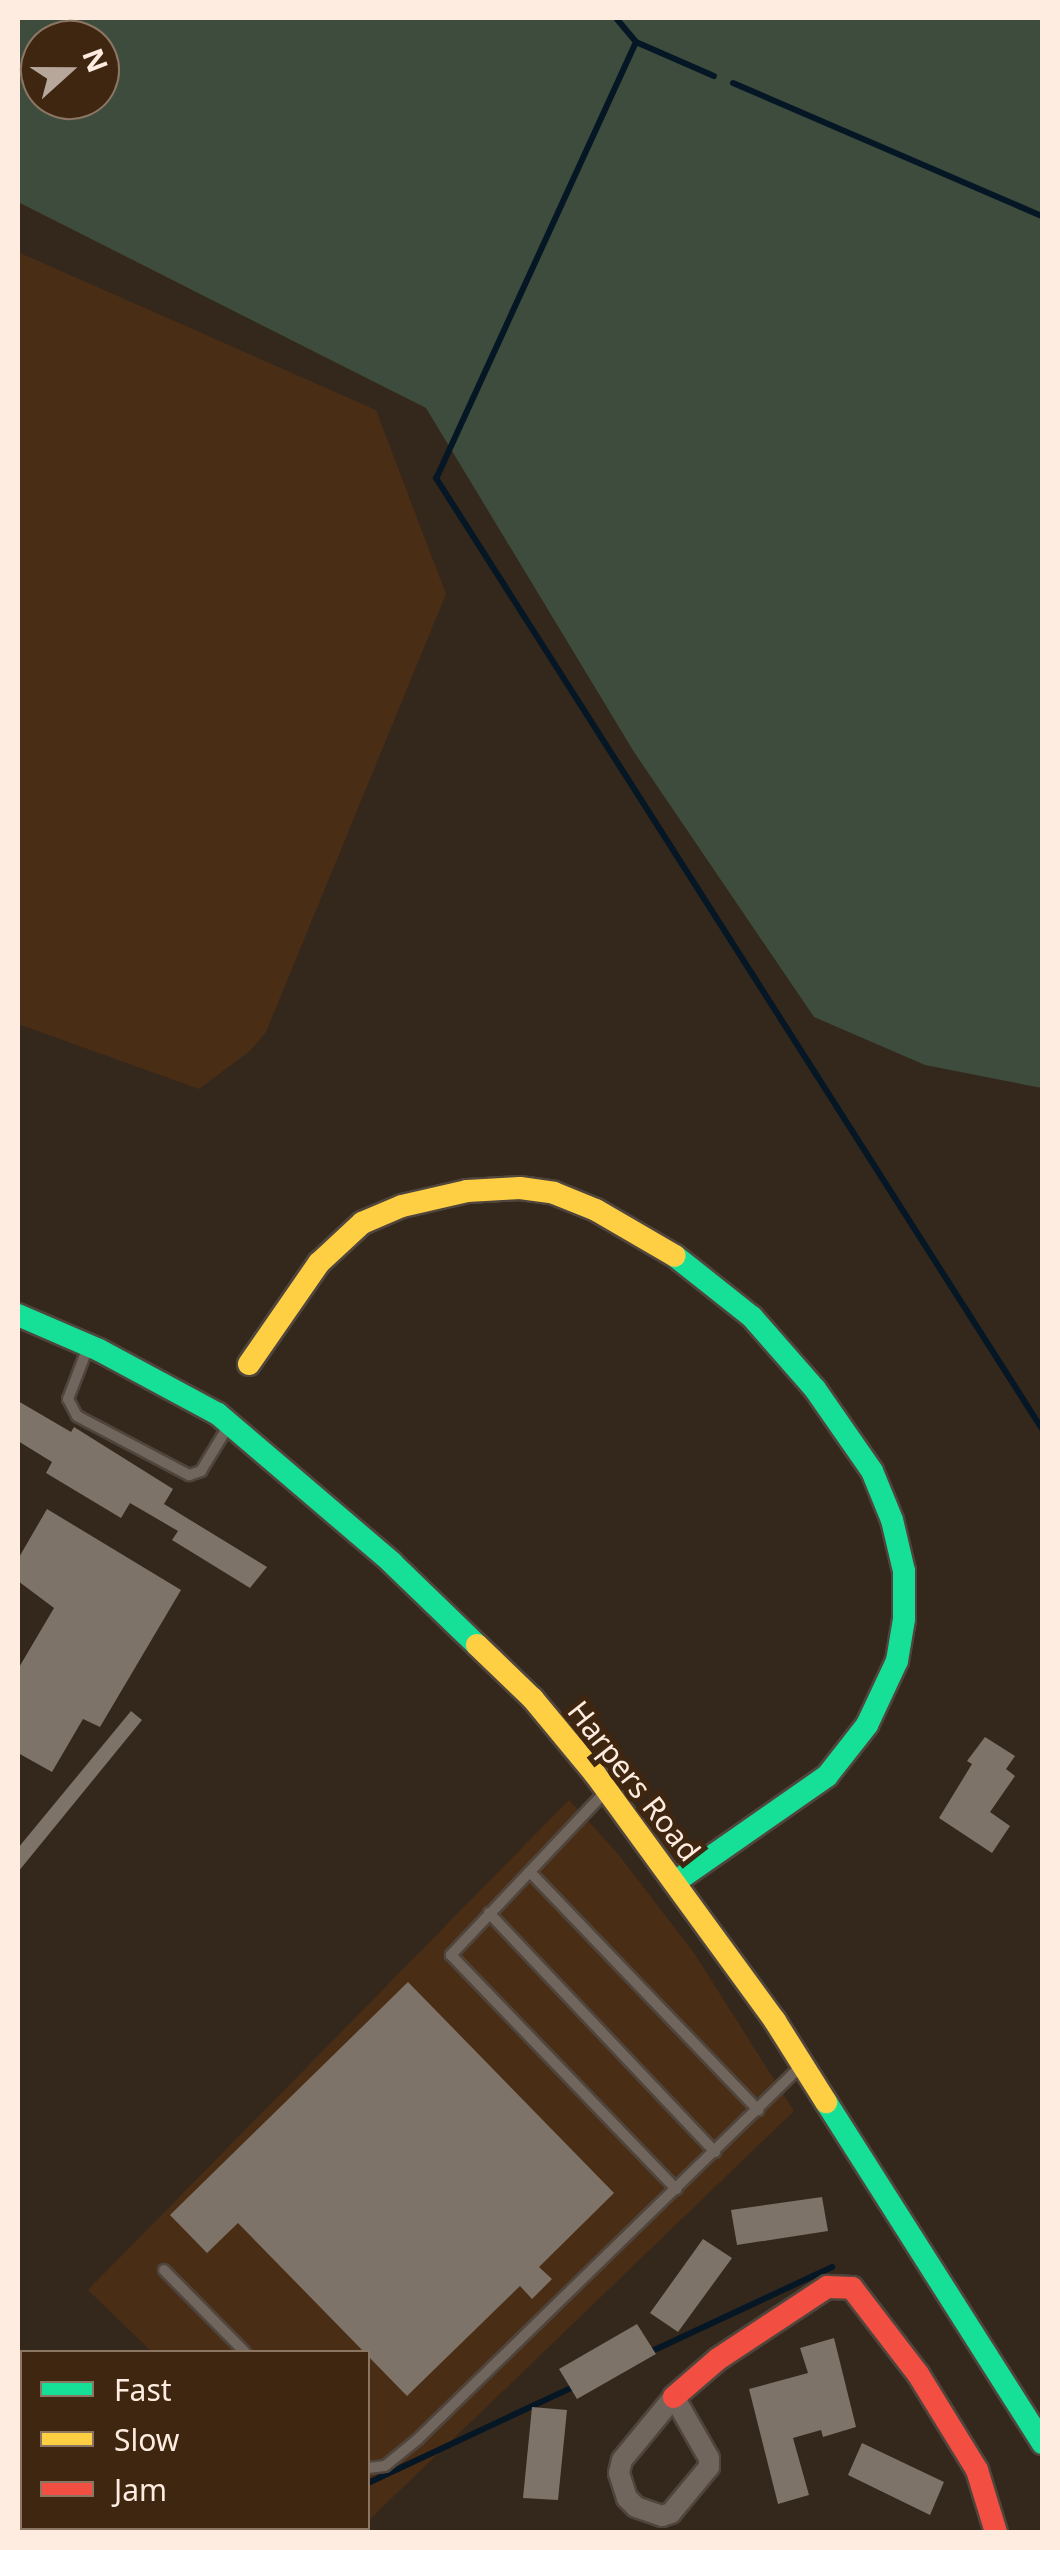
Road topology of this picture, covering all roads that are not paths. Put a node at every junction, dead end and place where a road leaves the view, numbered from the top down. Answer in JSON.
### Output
{"nodes":[{"id":1,"x":18,"y":1315,"type":"edge"},
{"id":2,"x":88,"y":1346,"type":"junction"},
{"id":3,"x":249,"y":1364,"type":"dead end"},
{"id":4,"x":230,"y":1424,"type":"junction"},
{"id":5,"x":606,"y":1790,"type":"junction"},
{"id":6,"x":530,"y":1872,"type":"junction"},
{"id":7,"x":675,"y":1882,"type":"junction"},
{"id":8,"x":489,"y":1914,"type":"junction"},
{"id":9,"x":802,"y":2066,"type":"junction"},
{"id":10,"x":758,"y":2110,"type":"junction"},
{"id":11,"x":715,"y":2152,"type":"junction"},
{"id":12,"x":676,"y":2190,"type":"junction"},
{"id":13,"x":164,"y":2270,"type":"dead end"},
{"id":14,"x":244,"y":2350,"type":"edge"},
{"id":15,"x":674,"y":2397,"type":"junction"},
{"id":16,"x":1042,"y":2444,"type":"edge"},
{"id":17,"x":370,"y":2468,"type":"edge"},
{"id":18,"x":996,"y":2532,"type":"edge"}],
"edges":[{"from":1,"to":2,"type":"street","name":"Harpers Road"},
{"from":2,"to":4,"type":"street","name":"Harpers Road"},
{"from":2,"to":4,"type":"lane"},
{"from":3,"to":7,"type":"street"},
{"from":4,"to":5,"type":"street","name":"Harpers Road"},
{"from":5,"to":6,"type":"lane"},
{"from":5,"to":7,"type":"street","name":"Harpers Road"},
{"from":6,"to":8,"type":"lane"},
{"from":6,"to":10,"type":"lane"},
{"from":7,"to":9,"type":"street","name":"Harpers Road"},
{"from":8,"to":11,"type":"lane"},
{"from":8,"to":12,"type":"lane"},
{"from":9,"to":10,"type":"lane"},
{"from":9,"to":16,"type":"street","name":"Harpers Road"},
{"from":10,"to":11,"type":"lane"},
{"from":11,"to":12,"type":"lane"},
{"from":12,"to":17,"type":"lane"},
{"from":13,"to":14,"type":"lane"},
{"from":15,"to":15,"type":"street"},
{"from":15,"to":18,"type":"street"}]}
